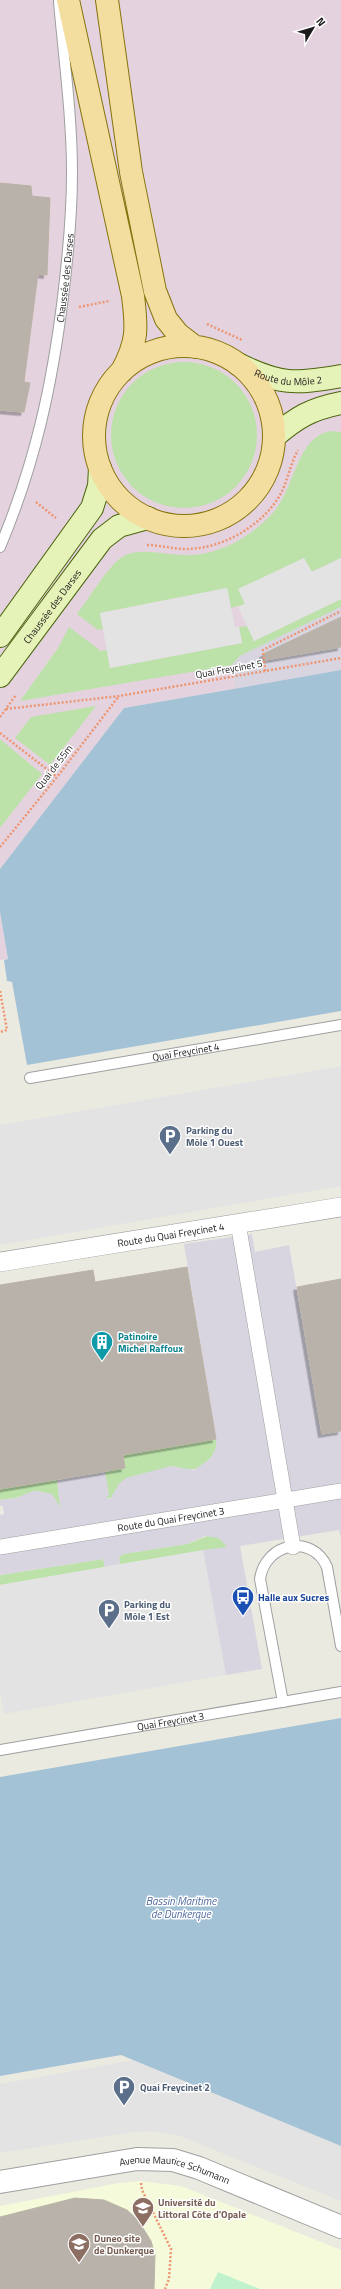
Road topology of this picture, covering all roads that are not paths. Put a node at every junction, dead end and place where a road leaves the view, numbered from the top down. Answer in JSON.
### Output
{"nodes":[{"id":1,"x":59,"y":0,"type":"edge"},
{"id":2,"x":68,"y":0,"type":"edge"},
{"id":3,"x":107,"y":0,"type":"edge"},
{"id":4,"x":195,"y":347,"type":"junction"},
{"id":5,"x":238,"y":364,"type":"junction"},
{"id":6,"x":122,"y":372,"type":"junction"},
{"id":7,"x":341,"y":376,"type":"edge"},
{"id":8,"x":341,"y":403,"type":"edge"},
{"id":9,"x":274,"y":437,"type":"junction"},
{"id":10,"x":100,"y":468,"type":"junction"},
{"id":11,"x":148,"y":518,"type":"junction"},
{"id":12,"x":0,"y":547,"type":"edge"},
{"id":13,"x":0,"y":636,"type":"edge"},
{"id":14,"x":0,"y":676,"type":"edge"},
{"id":15,"x":341,"y":1025,"type":"edge"},
{"id":16,"x":30,"y":1078,"type":"dead end"},
{"id":17,"x":341,"y":1207,"type":"edge"},
{"id":18,"x":238,"y":1222,"type":"junction"},
{"id":19,"x":0,"y":1262,"type":"edge"},
{"id":20,"x":341,"y":1491,"type":"edge"},
{"id":21,"x":285,"y":1500,"type":"junction"},
{"id":22,"x":0,"y":1547,"type":"edge"},
{"id":23,"x":293,"y":1547,"type":"junction"},
{"id":24,"x":341,"y":1646,"type":"edge"},
{"id":25,"x":341,"y":1692,"type":"edge"},
{"id":26,"x":283,"y":1702,"type":"junction"},
{"id":27,"x":0,"y":1750,"type":"edge"},
{"id":28,"x":0,"y":2182,"type":"edge"},
{"id":29,"x":341,"y":2228,"type":"edge"}],
"edges":[{"from":1,"to":12,"type":"lane","name":"Chaussée des Darses"},
{"from":2,"to":6,"type":"main road"},
{"from":3,"to":4,"type":"main road"},
{"from":4,"to":5,"type":"main road"},
{"from":4,"to":6,"type":"main road"},
{"from":5,"to":7,"type":"main road","name":"Route du Môle 2"},
{"from":5,"to":9,"type":"main road"},
{"from":6,"to":10,"type":"main road"},
{"from":8,"to":9,"type":"main road"},
{"from":9,"to":11,"type":"main road"},
{"from":10,"to":11,"type":"main road"},
{"from":10,"to":13,"type":"main road"},
{"from":11,"to":14,"type":"main road","name":"Chaussée des Darses"},
{"from":15,"to":16,"type":"lane","name":"Quai Freycinet 4"},
{"from":17,"to":18,"type":"street","name":"Route du Quai Freycinet 4"},
{"from":18,"to":19,"type":"street","name":"Route du Quai Freycinet 4"},
{"from":18,"to":21,"type":"street"},
{"from":20,"to":21,"type":"street","name":"Route du Quai Freycinet 3"},
{"from":21,"to":22,"type":"street","name":"Route du Quai Freycinet 3"},
{"from":21,"to":23,"type":"street"},
{"from":23,"to":24,"type":"lane"},
{"from":23,"to":26,"type":"lane"},
{"from":25,"to":26,"type":"lane","name":"Quai Freycinet 3"},
{"from":26,"to":27,"type":"lane","name":"Quai Freycinet 3"},
{"from":28,"to":29,"type":"street","name":"Avenue Maurice Schumann"}]}
